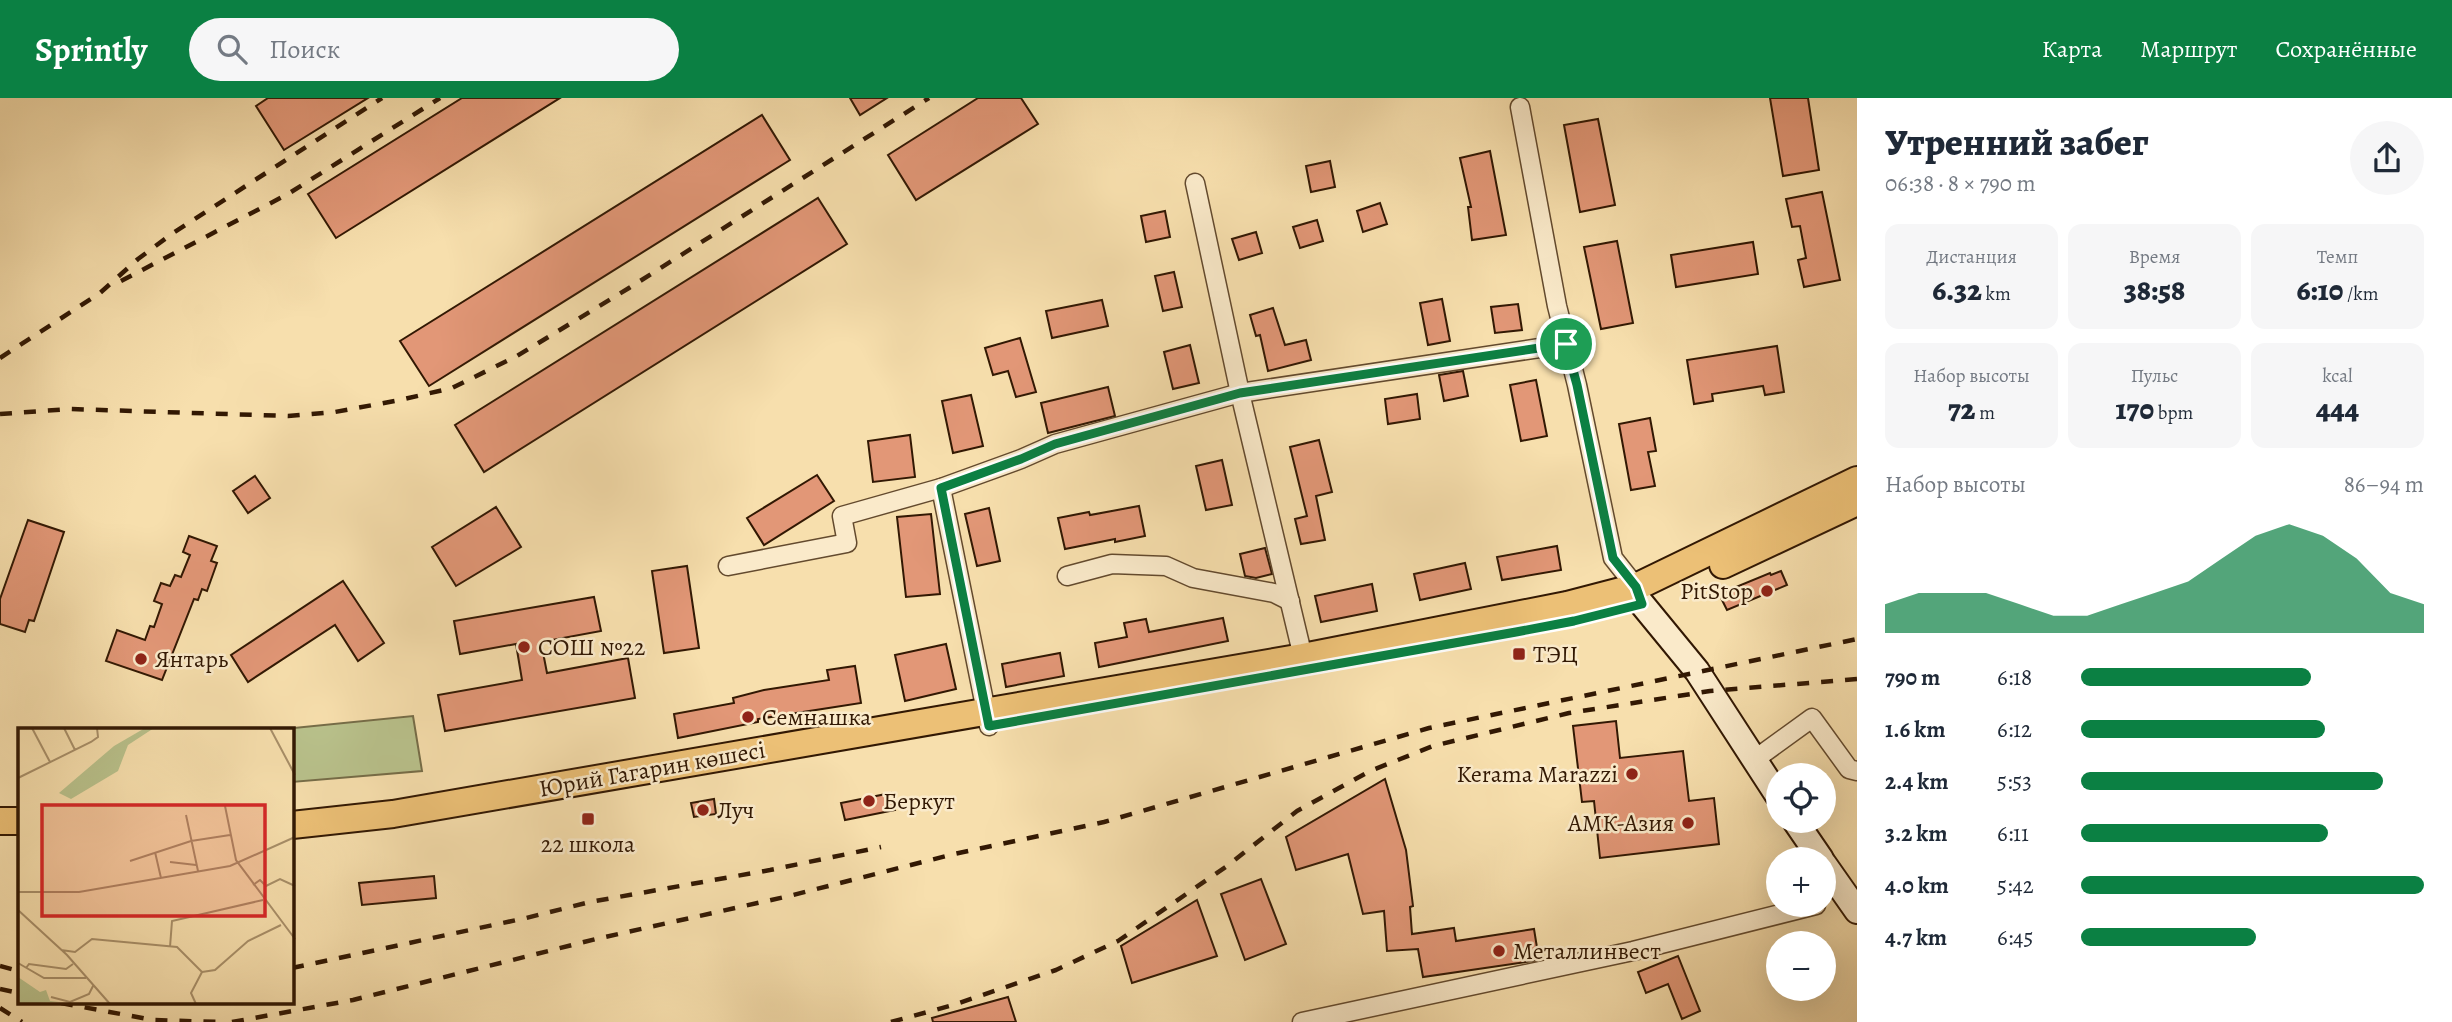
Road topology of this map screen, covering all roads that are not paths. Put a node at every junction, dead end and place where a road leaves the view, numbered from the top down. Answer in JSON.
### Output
{"nodes":[{"id":1,"x":1520,"y":107,"type":"dead end"},
{"id":2,"x":1195,"y":183,"type":"dead end"},
{"id":3,"x":1566,"y":344,"type":"junction"},
{"id":4,"x":1240,"y":393,"type":"junction"},
{"id":5,"x":1857,"y":480,"type":"edge"},
{"id":6,"x":941,"y":488,"type":"junction"},
{"id":7,"x":1857,"y":502,"type":"edge"},
{"id":8,"x":728,"y":566,"type":"dead end"},
{"id":9,"x":1067,"y":576,"type":"dead end"},
{"id":10,"x":1639,"y":595,"type":"junction"},
{"id":11,"x":1290,"y":601,"type":"junction"},
{"id":12,"x":1303,"y":657,"type":"junction"},
{"id":13,"x":987,"y":718,"type":"junction"},
{"id":14,"x":1754,"y":760,"type":"junction"},
{"id":15,"x":1857,"y":771,"type":"edge"},
{"id":16,"x":1766,"y":778,"type":"edge"},
{"id":17,"x":0,"y":821,"type":"edge"},
{"id":18,"x":18,"y":821,"type":"edge"},
{"id":19,"x":294,"y":825,"type":"edge"},
{"id":20,"x":0,"y":836,"type":"edge"},
{"id":21,"x":18,"y":837,"type":"edge"},
{"id":22,"x":294,"y":841,"type":"edge"},
{"id":23,"x":1836,"y":899,"type":"edge"},
{"id":24,"x":1857,"y":911,"type":"edge"},
{"id":25,"x":1768,"y":917,"type":"edge"},
{"id":26,"x":1302,"y":1022,"type":"edge"}],
"edges":[{"from":1,"to":3,"type":"street"},
{"from":2,"to":4,"type":"street"},
{"from":3,"to":4,"type":"street"},
{"from":3,"to":10,"type":"street"},
{"from":4,"to":6,"type":"street"},
{"from":4,"to":11,"type":"street"},
{"from":5,"to":10,"type":"main road","name":"Юрий Гагарин көшесі"},
{"from":6,"to":8,"type":"street"},
{"from":6,"to":13,"type":"street"},
{"from":7,"to":10,"type":"main road","name":"Юрий Гагарин көшесі"},
{"from":9,"to":11,"type":"street"},
{"from":10,"to":12,"type":"main road","name":"Юрий Гагарин көшесі"},
{"from":10,"to":13,"type":"main road","name":"Юрий Гагарин көшесі"},
{"from":10,"to":14,"type":"street"},
{"from":11,"to":12,"type":"street"},
{"from":12,"to":13,"type":"main road","name":"Юрий Гагарин көшесі"},
{"from":13,"to":19,"type":"main road","name":"Юрий Гагарин көшесі"},
{"from":13,"to":22,"type":"main road","name":"Юрий Гагарин көшесі"},
{"from":14,"to":15,"type":"street"},
{"from":14,"to":16,"type":"street"},
{"from":17,"to":18,"type":"main road"},
{"from":20,"to":21,"type":"main road"},
{"from":23,"to":24,"type":"street"},
{"from":25,"to":26,"type":"street"}]}
